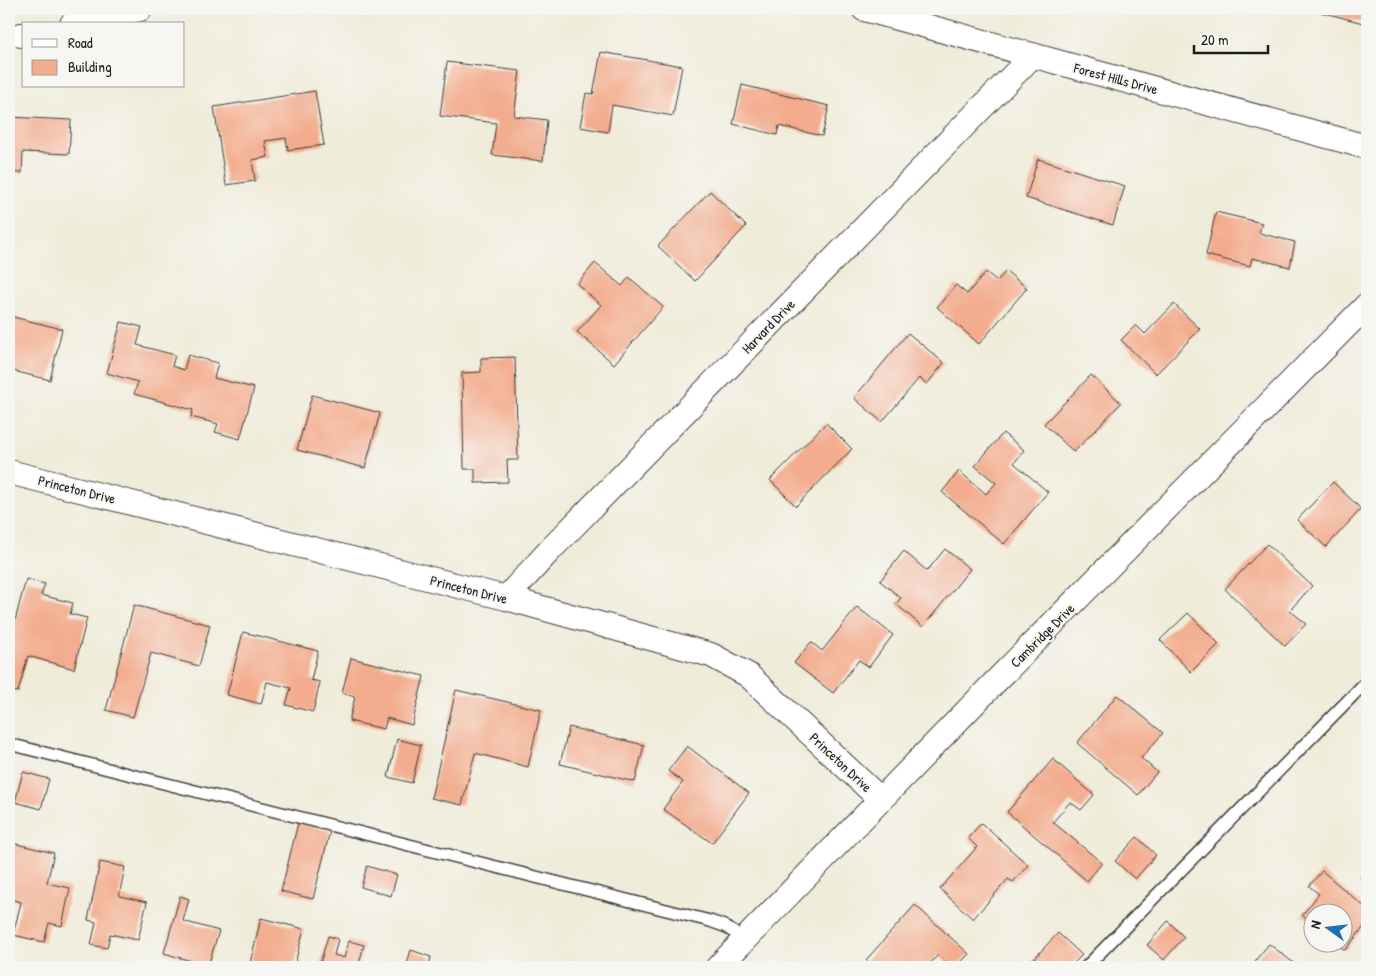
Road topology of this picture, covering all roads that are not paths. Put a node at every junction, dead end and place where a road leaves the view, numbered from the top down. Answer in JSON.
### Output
{"nodes":[{"id":1,"x":140,"y":9,"type":"edge"},
{"id":2,"x":864,"y":9,"type":"edge"},
{"id":3,"x":81,"y":22,"type":"edge"},
{"id":4,"x":1033,"y":55,"type":"junction"},
{"id":5,"x":1367,"y":147,"type":"edge"},
{"id":6,"x":1367,"y":306,"type":"edge"},
{"id":7,"x":9,"y":472,"type":"edge"},
{"id":8,"x":506,"y":598,"type":"junction"},
{"id":9,"x":1367,"y":681,"type":"edge"},
{"id":10,"x":9,"y":744,"type":"edge"},
{"id":11,"x":881,"y":800,"type":"junction"},
{"id":12,"x":744,"y":939,"type":"junction"},
{"id":13,"x":718,"y":967,"type":"edge"},
{"id":14,"x":1086,"y":967,"type":"edge"}],
"edges":[{"from":1,"to":3,"type":"street"},
{"from":2,"to":4,"type":"street","name":"Forest Hills Drive"},
{"from":4,"to":5,"type":"street","name":"Forest Hills Drive"},
{"from":4,"to":8,"type":"street","name":"Harvard Drive"},
{"from":6,"to":11,"type":"street","name":"Cambridge Drive"},
{"from":7,"to":8,"type":"street","name":"Princeton Drive"},
{"from":8,"to":11,"type":"street","name":"Princeton Drive"},
{"from":9,"to":14,"type":"lane"},
{"from":10,"to":12,"type":"lane"},
{"from":11,"to":12,"type":"street","name":"Cambridge Drive"},
{"from":12,"to":13,"type":"street","name":"Cambridge Drive"}]}
